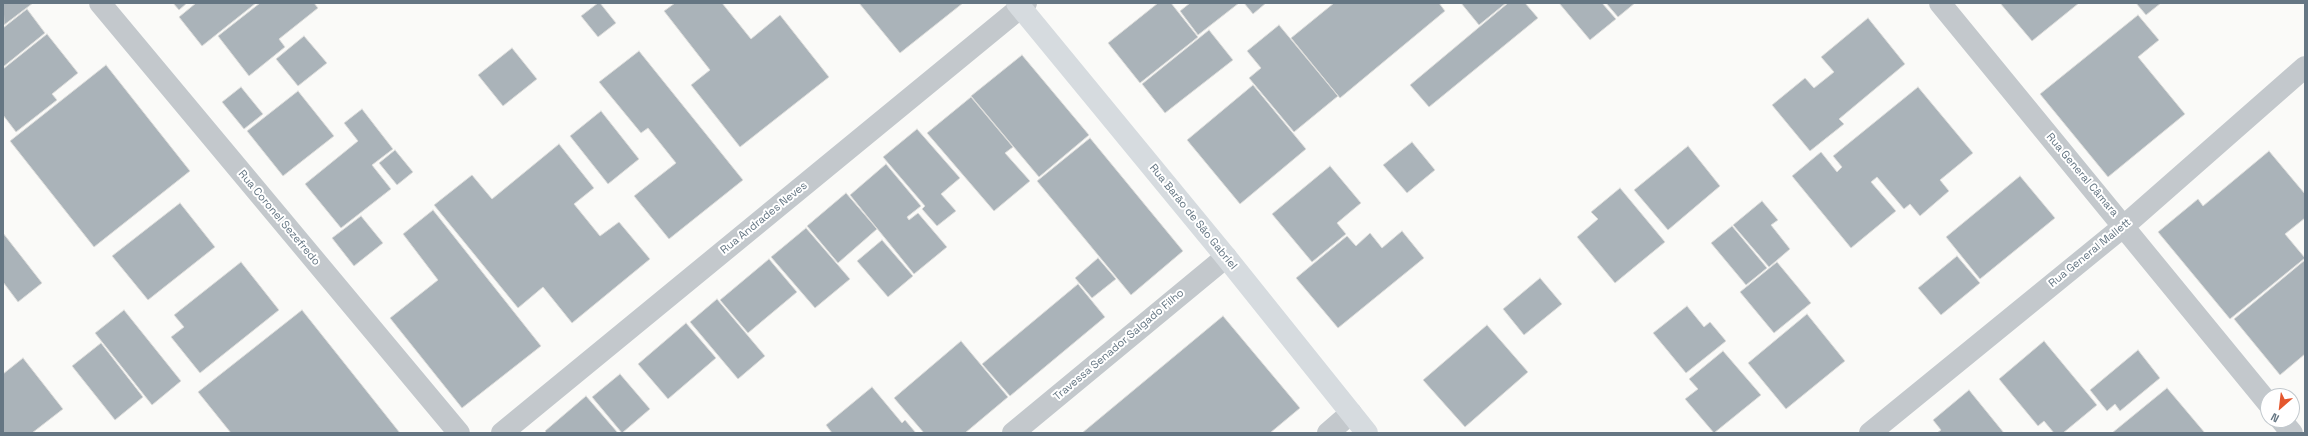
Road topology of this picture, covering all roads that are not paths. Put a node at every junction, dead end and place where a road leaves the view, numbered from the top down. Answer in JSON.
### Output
{"nodes":[{"id":1,"x":100,"y":3,"type":"edge"},
{"id":2,"x":1940,"y":3,"type":"edge"},
{"id":3,"x":1021,"y":5,"type":"edge"},
{"id":4,"x":2305,"y":67,"type":"edge"},
{"id":5,"x":2124,"y":226,"type":"junction"},
{"id":6,"x":1226,"y":257,"type":"junction"},
{"id":7,"x":2260,"y":393,"type":"edge"},
{"id":8,"x":1351,"y":414,"type":"junction"},
{"id":9,"x":458,"y":433,"type":"edge"},
{"id":10,"x":502,"y":433,"type":"edge"},
{"id":11,"x":1013,"y":433,"type":"edge"},
{"id":12,"x":1328,"y":433,"type":"edge"},
{"id":13,"x":1367,"y":433,"type":"edge"},
{"id":14,"x":1870,"y":433,"type":"edge"}],
"edges":[{"from":1,"to":9,"type":"street","name":"Rua Coronel Sezefredo"},
{"from":2,"to":5,"type":"street","name":"Rua General Câmara"},
{"from":3,"to":6,"type":"main road","name":"Rua Barão de São Gabriel"},
{"from":3,"to":10,"type":"street","name":"Rua Andrades Neves"},
{"from":4,"to":5,"type":"street","name":"Rua General Mallett"},
{"from":5,"to":7,"type":"street","name":"Rua General Câmara"},
{"from":5,"to":14,"type":"street","name":"Rua General Mallett"},
{"from":6,"to":8,"type":"main road","name":"Rua Barão de São Gabriel"},
{"from":6,"to":11,"type":"street","name":"Travessa Senador Salgado Filho"},
{"from":8,"to":12,"type":"street"},
{"from":8,"to":13,"type":"main road","name":"Rua Barão de São Gabriel"}]}
